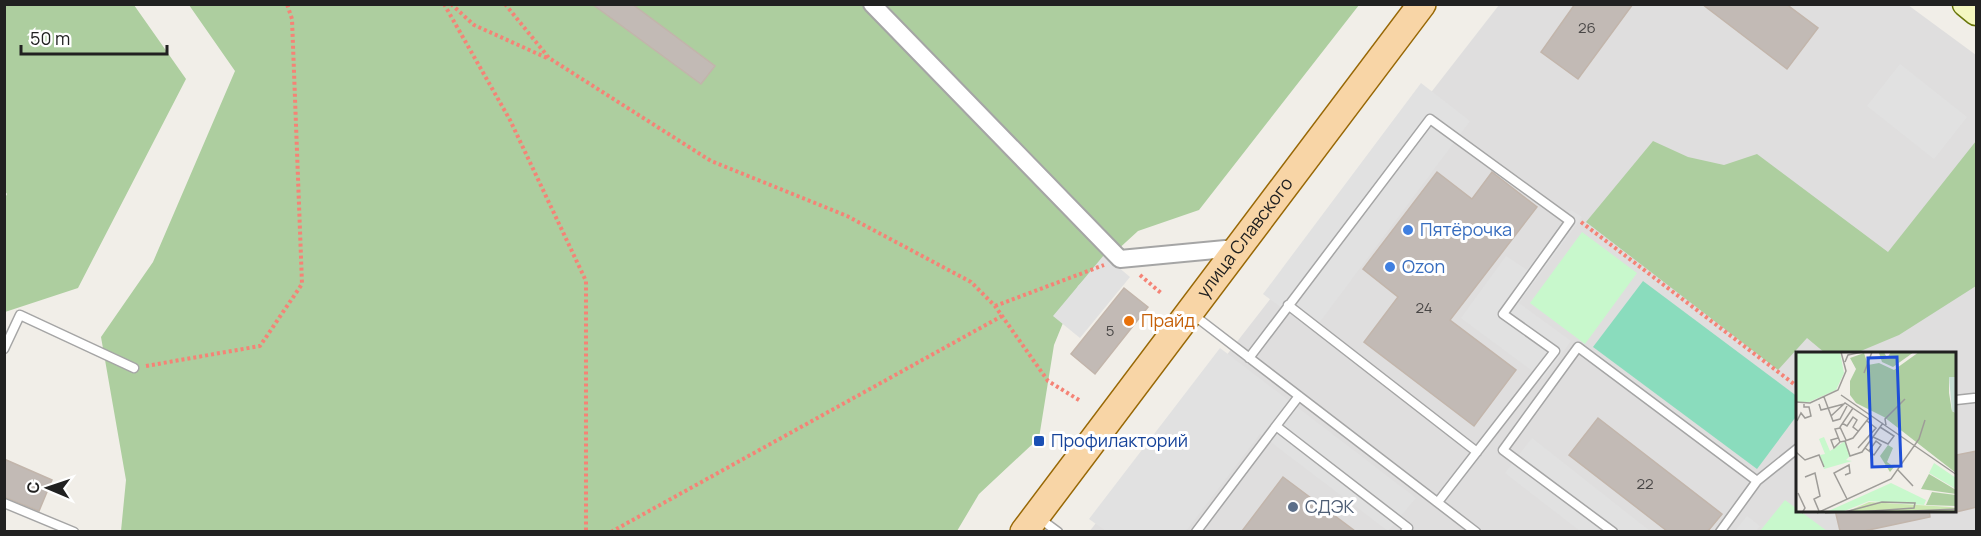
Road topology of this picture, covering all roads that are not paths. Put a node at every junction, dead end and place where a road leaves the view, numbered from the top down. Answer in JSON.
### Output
{"nodes":[{"id":1,"x":872,"y":4,"type":"edge"},
{"id":2,"x":1422,"y":4,"type":"edge"},
{"id":3,"x":1965,"y":4,"type":"edge"},
{"id":4,"x":1977,"y":13,"type":"edge"},
{"id":5,"x":1236,"y":248,"type":"junction"},
{"id":6,"x":1288,"y":305,"type":"junction"},
{"id":7,"x":1188,"y":311,"type":"junction"},
{"id":8,"x":4,"y":349,"type":"edge"},
{"id":9,"x":1249,"y":357,"type":"junction"},
{"id":10,"x":134,"y":368,"type":"road end"},
{"id":11,"x":1299,"y":396,"type":"junction"},
{"id":12,"x":1974,"y":398,"type":"dead end"},
{"id":13,"x":1957,"y":400,"type":"edge"},
{"id":14,"x":1276,"y":426,"type":"junction"},
{"id":15,"x":1796,"y":450,"type":"edge"},
{"id":16,"x":1477,"y":452,"type":"junction"},
{"id":17,"x":1757,"y":481,"type":"junction"},
{"id":18,"x":1438,"y":502,"type":"junction"},
{"id":19,"x":4,"y":503,"type":"edge"},
{"id":20,"x":1030,"y":524,"type":"edge"},
{"id":21,"x":74,"y":531,"type":"edge"},
{"id":22,"x":1058,"y":531,"type":"edge"},
{"id":23,"x":1196,"y":531,"type":"edge"},
{"id":24,"x":1405,"y":531,"type":"edge"},
{"id":25,"x":1476,"y":531,"type":"edge"},
{"id":26,"x":1613,"y":531,"type":"edge"},
{"id":27,"x":1720,"y":531,"type":"edge"}],
"edges":[{"from":1,"to":5,"type":"street"},
{"from":2,"to":5,"type":"main road","name":"улица Славского"},
{"from":3,"to":4,"type":"street"},
{"from":5,"to":7,"type":"main road","name":"улица Славского"},
{"from":6,"to":9,"type":"lane"},
{"from":6,"to":16,"type":"lane"},
{"from":6,"to":16,"type":"lane"},
{"from":7,"to":9,"type":"lane"},
{"from":7,"to":20,"type":"main road","name":"улица Славского"},
{"from":8,"to":10,"type":"lane"},
{"from":9,"to":11,"type":"lane"},
{"from":11,"to":14,"type":"lane"},
{"from":11,"to":18,"type":"lane"},
{"from":12,"to":13,"type":"lane"},
{"from":14,"to":23,"type":"lane"},
{"from":14,"to":24,"type":"lane"},
{"from":15,"to":17,"type":"lane"},
{"from":16,"to":18,"type":"lane"},
{"from":17,"to":26,"type":"lane"},
{"from":17,"to":27,"type":"lane"},
{"from":18,"to":25,"type":"lane"},
{"from":19,"to":21,"type":"lane"},
{"from":20,"to":22,"type":"lane"}]}
